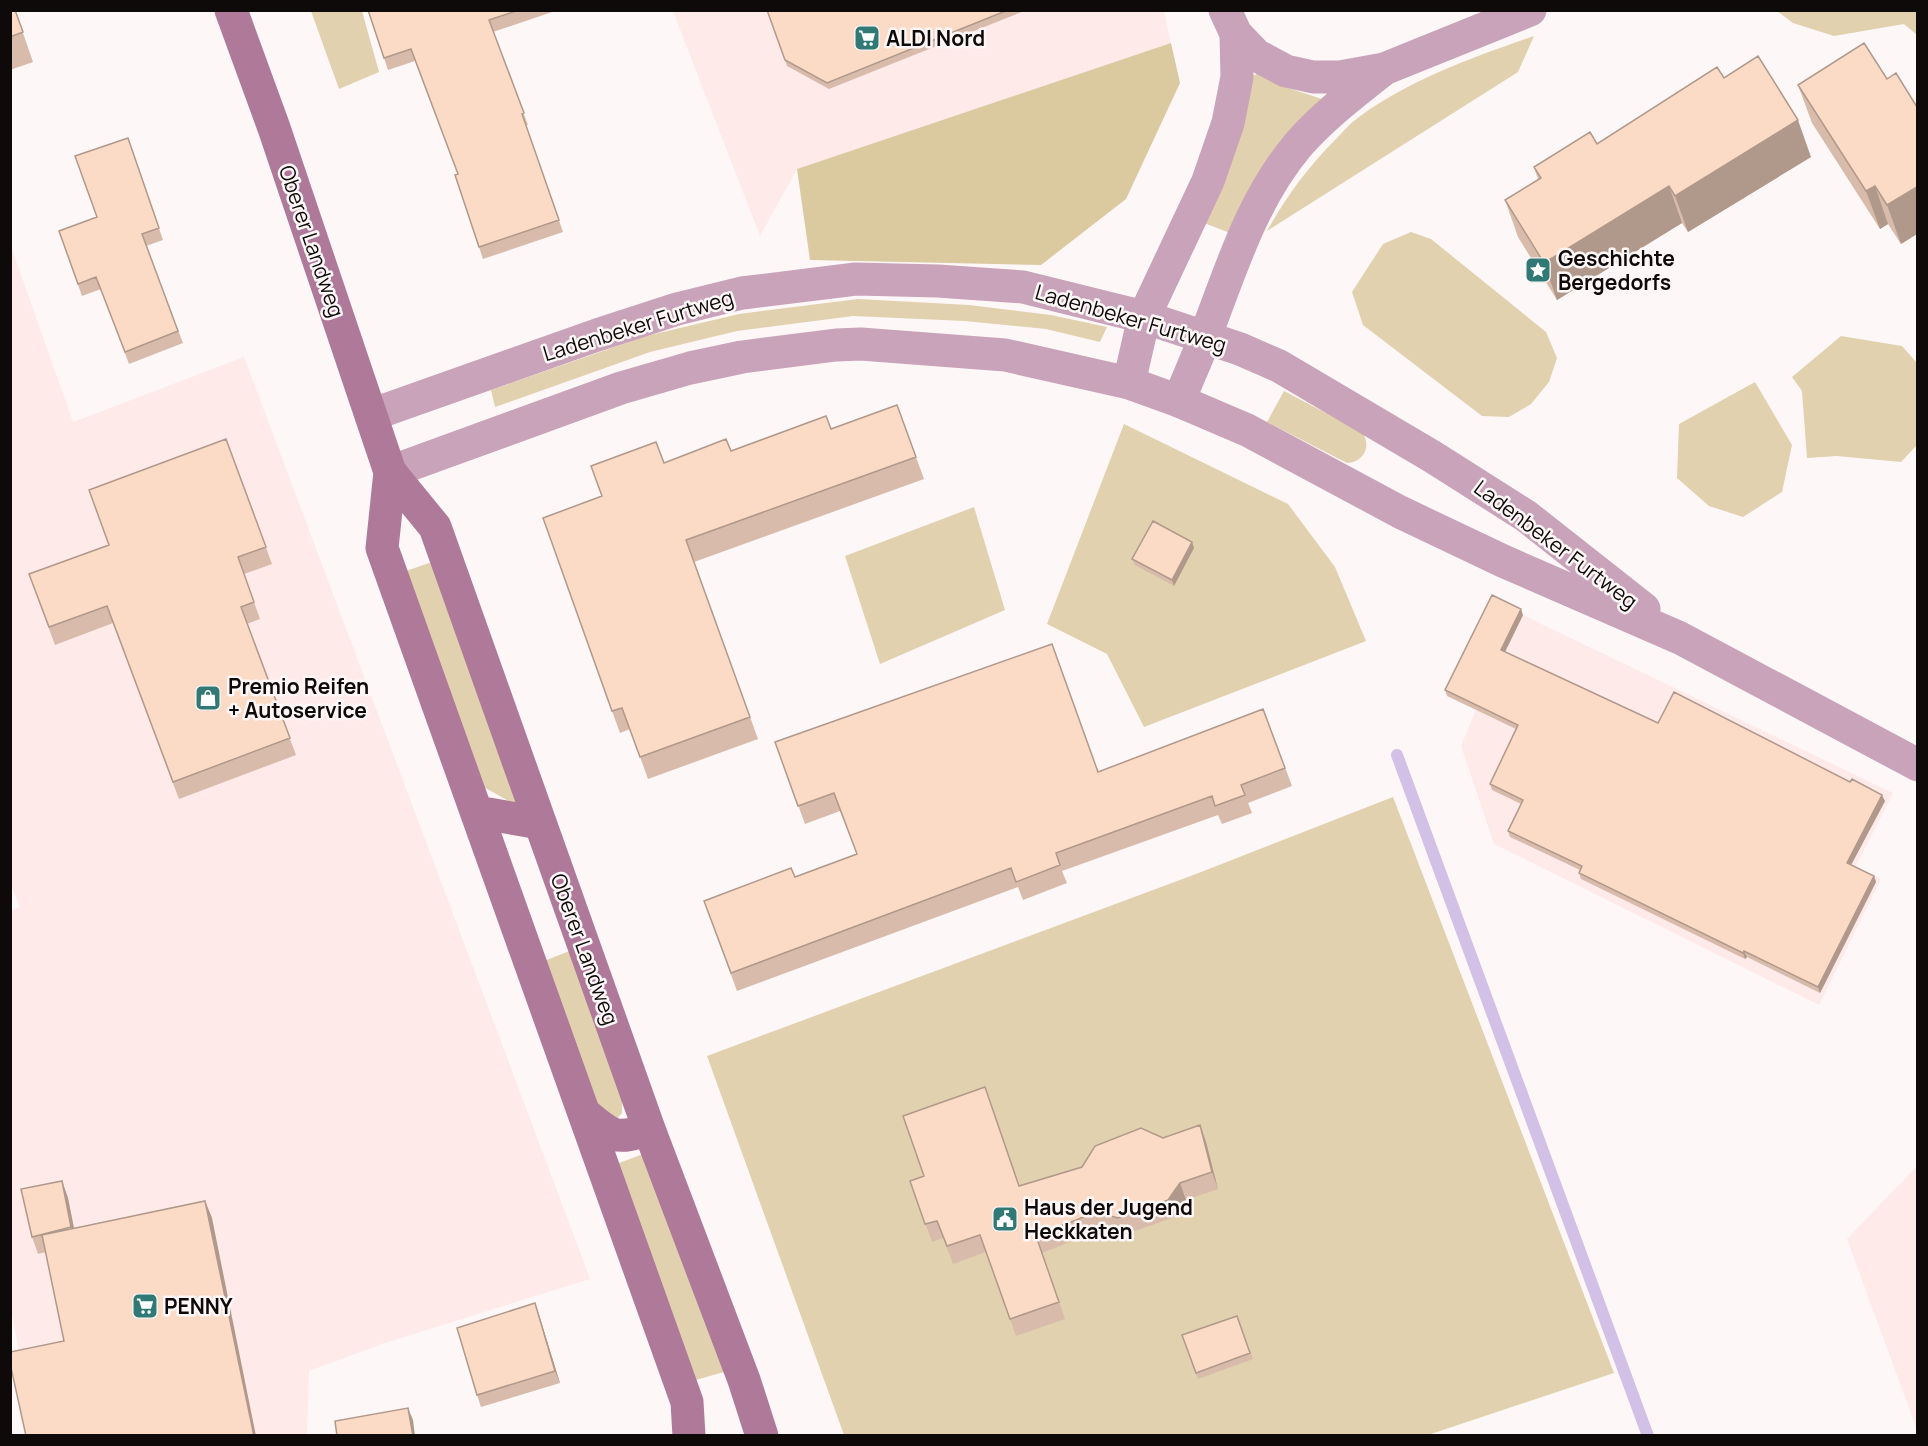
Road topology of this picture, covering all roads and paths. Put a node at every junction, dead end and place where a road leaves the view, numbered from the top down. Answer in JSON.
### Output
{"nodes":[{"id":1,"x":231,"y":10,"type":"edge"},
{"id":2,"x":1530,"y":10,"type":"edge"},
{"id":3,"x":1230,"y":22,"type":"edge"},
{"id":4,"x":1384,"y":69,"type":"junction"},
{"id":5,"x":1144,"y":317,"type":"junction"},
{"id":6,"x":1205,"y":338,"type":"junction"},
{"id":7,"x":1129,"y":383,"type":"junction"},
{"id":8,"x":1179,"y":401,"type":"junction"},
{"id":9,"x":371,"y":415,"type":"junction"},
{"id":10,"x":390,"y":472,"type":"junction"},
{"id":11,"x":1680,"y":638,"type":"junction"},
{"id":12,"x":1917,"y":765,"type":"edge"},
{"id":13,"x":477,"y":812,"type":"junction"},
{"id":14,"x":540,"y":823,"type":"junction"},
{"id":15,"x":585,"y":1114,"type":"junction"},
{"id":16,"x":649,"y":1129,"type":"junction"},
{"id":17,"x":688,"y":1436,"type":"edge"},
{"id":18,"x":762,"y":1436,"type":"edge"}],
"edges":[{"from":1,"to":9,"type":"main road","name":"Oberer Landweg"},
{"from":2,"to":4,"type":"street"},
{"from":3,"to":4,"type":"street"},
{"from":3,"to":5,"type":"street"},
{"from":4,"to":6,"type":"street"},
{"from":5,"to":6,"type":"street","name":"Ladenbeker Furtweg"},
{"from":5,"to":7,"type":"street"},
{"from":5,"to":9,"type":"street","name":"Ladenbeker Furtweg"},
{"from":6,"to":8,"type":"street"},
{"from":6,"to":11,"type":"street","name":"Ladenbeker Furtweg"},
{"from":7,"to":8,"type":"street","name":"Ladenbeker Furtweg"},
{"from":7,"to":10,"type":"street","name":"Ladenbeker Furtweg"},
{"from":8,"to":11,"type":"street","name":"Ladenbeker Furtweg"},
{"from":9,"to":10,"type":"main road","name":"Oberer Landweg"},
{"from":10,"to":13,"type":"main road","name":"Oberer Landweg"},
{"from":10,"to":14,"type":"main road","name":"Oberer Landweg"},
{"from":11,"to":12,"type":"street","name":"Ladenbeker Furtweg"},
{"from":13,"to":14,"type":"main road"},
{"from":13,"to":15,"type":"main road","name":"Oberer Landweg"},
{"from":14,"to":16,"type":"main road","name":"Oberer Landweg"},
{"from":15,"to":16,"type":"main road"},
{"from":15,"to":17,"type":"main road","name":"Oberer Landweg"},
{"from":16,"to":18,"type":"main road","name":"Oberer Landweg"}]}
